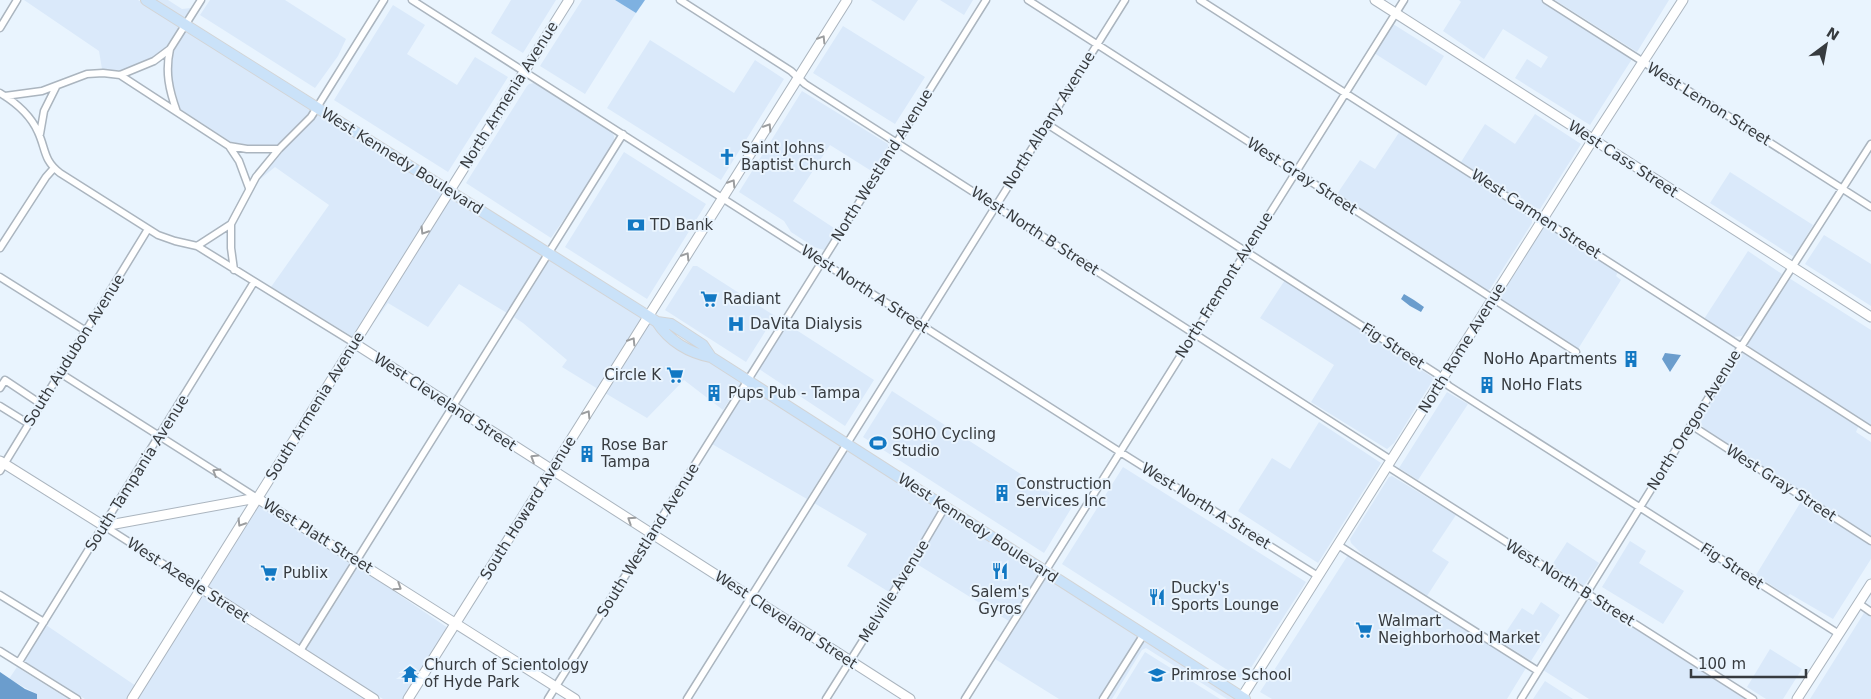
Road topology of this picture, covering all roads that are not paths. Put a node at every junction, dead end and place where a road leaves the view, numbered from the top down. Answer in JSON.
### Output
{"nodes":[{"id":1,"x":18,"y":0,"type":"edge"},
{"id":2,"x":146,"y":0,"type":"edge"},
{"id":3,"x":201,"y":0,"type":"edge"},
{"id":4,"x":384,"y":0,"type":"edge"},
{"id":5,"x":412,"y":0,"type":"edge"},
{"id":6,"x":569,"y":0,"type":"edge"},
{"id":7,"x":680,"y":0,"type":"edge"},
{"id":8,"x":847,"y":0,"type":"edge"},
{"id":9,"x":986,"y":0,"type":"edge"},
{"id":10,"x":1028,"y":0,"type":"edge"},
{"id":11,"x":1125,"y":0,"type":"edge"},
{"id":12,"x":1200,"y":0,"type":"edge"},
{"id":13,"x":1375,"y":0,"type":"edge"},
{"id":14,"x":1404,"y":0,"type":"edge"},
{"id":15,"x":1546,"y":0,"type":"edge"},
{"id":16,"x":1683,"y":0,"type":"edge"},
{"id":17,"x":1395,"y":13,"type":"junction"},
{"id":18,"x":185,"y":25,"type":"junction"},
{"id":19,"x":0,"y":28,"type":"edge"},
{"id":20,"x":1097,"y":44,"type":"junction"},
{"id":21,"x":170,"y":49,"type":"junction"},
{"id":22,"x":1644,"y":62,"type":"junction"},
{"id":23,"x":524,"y":71,"type":"junction"},
{"id":24,"x":120,"y":75,"type":"junction"},
{"id":25,"x":798,"y":78,"type":"junction"},
{"id":26,"x":56,"y":87,"type":"junction"},
{"id":27,"x":1345,"y":93,"type":"junction"},
{"id":28,"x":3,"y":95,"type":"edge"},
{"id":29,"x":317,"y":107,"type":"junction"},
{"id":30,"x":177,"y":112,"type":"junction"},
{"id":31,"x":1047,"y":124,"type":"junction"},
{"id":32,"x":40,"y":134,"type":"junction"},
{"id":33,"x":623,"y":134,"type":"junction"},
{"id":34,"x":1592,"y":140,"type":"junction"},
{"id":35,"x":896,"y":142,"type":"junction"},
{"id":36,"x":1871,"y":144,"type":"edge"},
{"id":37,"x":229,"y":146,"type":"junction"},
{"id":38,"x":278,"y":149,"type":"junction"},
{"id":39,"x":54,"y":168,"type":"junction"},
{"id":40,"x":1295,"y":172,"type":"junction"},
{"id":41,"x":250,"y":188,"type":"junction"},
{"id":42,"x":1842,"y":188,"type":"junction"},
{"id":43,"x":449,"y":190,"type":"junction"},
{"id":44,"x":723,"y":198,"type":"junction"},
{"id":45,"x":996,"y":206,"type":"junction"},
{"id":46,"x":1871,"y":207,"type":"edge"},
{"id":47,"x":1543,"y":218,"type":"junction"},
{"id":48,"x":231,"y":224,"type":"junction"},
{"id":49,"x":148,"y":229,"type":"junction"},
{"id":50,"x":197,"y":246,"type":"junction"},
{"id":51,"x":0,"y":248,"type":"edge"},
{"id":52,"x":1245,"y":251,"type":"junction"},
{"id":53,"x":549,"y":253,"type":"junction"},
{"id":54,"x":822,"y":261,"type":"junction"},
{"id":55,"x":1792,"y":268,"type":"junction"},
{"id":56,"x":234,"y":270,"type":"junction"},
{"id":57,"x":0,"y":276,"type":"edge"},
{"id":58,"x":254,"y":282,"type":"junction"},
{"id":59,"x":1492,"y":299,"type":"junction"},
{"id":60,"x":648,"y":316,"type":"junction"},
{"id":61,"x":1871,"y":318,"type":"edge"},
{"id":62,"x":921,"y":325,"type":"junction"},
{"id":63,"x":86,"y":331,"type":"junction"},
{"id":64,"x":1194,"y":333,"type":"junction"},
{"id":65,"x":354,"y":343,"type":"junction"},
{"id":66,"x":1741,"y":346,"type":"junction"},
{"id":67,"x":1576,"y":352,"type":"dead end"},
{"id":68,"x":60,"y":373,"type":"junction"},
{"id":69,"x":1442,"y":379,"type":"junction"},
{"id":70,"x":747,"y":380,"type":"junction"},
{"id":71,"x":0,"y":388,"type":"edge"},
{"id":72,"x":42,"y":404,"type":"junction"},
{"id":73,"x":0,"y":406,"type":"edge"},
{"id":74,"x":453,"y":407,"type":"junction"},
{"id":75,"x":29,"y":424,"type":"junction"},
{"id":76,"x":1691,"y":425,"type":"junction"},
{"id":77,"x":1871,"y":430,"type":"edge"},
{"id":78,"x":160,"y":436,"type":"junction"},
{"id":79,"x":846,"y":444,"type":"junction"},
{"id":80,"x":1120,"y":452,"type":"junction"},
{"id":81,"x":1389,"y":463,"type":"junction"},
{"id":82,"x":1,"y":466,"type":"edge"},
{"id":83,"x":552,"y":470,"type":"junction"},
{"id":84,"x":257,"y":498,"type":"junction"},
{"id":85,"x":945,"y":507,"type":"junction"},
{"id":86,"x":1640,"y":507,"type":"junction"},
{"id":87,"x":104,"y":526,"type":"junction"},
{"id":88,"x":652,"y":534,"type":"junction"},
{"id":89,"x":1871,"y":541,"type":"edge"},
{"id":90,"x":1338,"y":545,"type":"junction"},
{"id":91,"x":357,"y":561,"type":"junction"},
{"id":92,"x":1045,"y":571,"type":"junction"},
{"id":93,"x":1318,"y":576,"type":"junction"},
{"id":94,"x":1871,"y":584,"type":"edge"},
{"id":95,"x":201,"y":588,"type":"junction"},
{"id":96,"x":1587,"y":594,"type":"junction"},
{"id":97,"x":0,"y":595,"type":"edge"},
{"id":98,"x":751,"y":597,"type":"junction"},
{"id":99,"x":1858,"y":604,"type":"junction"},
{"id":100,"x":1871,"y":612,"type":"edge"},
{"id":101,"x":44,"y":622,"type":"junction"},
{"id":102,"x":456,"y":623,"type":"junction"},
{"id":103,"x":1144,"y":634,"type":"junction"},
{"id":104,"x":1839,"y":634,"type":"junction"},
{"id":105,"x":0,"y":651,"type":"edge"},
{"id":106,"x":300,"y":651,"type":"junction"},
{"id":107,"x":850,"y":661,"type":"junction"},
{"id":108,"x":18,"y":662,"type":"junction"},
{"id":109,"x":1538,"y":671,"type":"junction"},
{"id":110,"x":556,"y":687,"type":"junction"},
{"id":111,"x":1243,"y":698,"type":"edge"},
{"id":112,"x":77,"y":699,"type":"edge"},
{"id":113,"x":132,"y":699,"type":"edge"},
{"id":114,"x":374,"y":699,"type":"edge"},
{"id":115,"x":408,"y":699,"type":"edge"},
{"id":116,"x":548,"y":699,"type":"edge"},
{"id":117,"x":575,"y":699,"type":"edge"},
{"id":118,"x":687,"y":699,"type":"edge"},
{"id":119,"x":826,"y":699,"type":"edge"},
{"id":120,"x":910,"y":699,"type":"edge"},
{"id":121,"x":965,"y":699,"type":"edge"},
{"id":122,"x":1103,"y":699,"type":"edge"},
{"id":123,"x":1521,"y":699,"type":"edge"},
{"id":124,"x":1753,"y":699,"type":"edge"},
{"id":125,"x":1797,"y":699,"type":"edge"}],
"edges":[{"from":1,"to":19,"type":"street"},
{"from":2,"to":18,"type":"main road","name":"West Kennedy Boulevard"},
{"from":3,"to":18,"type":"street"},
{"from":4,"to":29,"type":"street"},
{"from":5,"to":23,"type":"street","name":"West North A Street"},
{"from":6,"to":23,"type":"main road","name":"North Armenia Avenue"},
{"from":7,"to":25,"type":"street","name":"West North B Street"},
{"from":25,"to":8,"type":"main road","name":"South Howard Avenue","one_way":true},
{"from":9,"to":35,"type":"street","name":"North Westland Avenue"},
{"from":10,"to":20,"type":"street","name":"West Gray Street"},
{"from":11,"to":20,"type":"street","name":"North Albany Avenue"},
{"from":12,"to":27,"type":"street","name":"West Carmen Street"},
{"from":13,"to":17,"type":"main road","name":"West Cass Street"},
{"from":14,"to":17,"type":"street","name":"North Fremont Avenue"},
{"from":15,"to":22,"type":"street","name":"West Lemon Street"},
{"from":16,"to":22,"type":"main road","name":"North Rome Avenue"},
{"from":17,"to":27,"type":"street","name":"North Fremont Avenue"},
{"from":17,"to":34,"type":"main road","name":"West Cass Street"},
{"from":18,"to":21,"type":"street"},
{"from":18,"to":29,"type":"main road","name":"West Kennedy Boulevard"},
{"from":20,"to":31,"type":"street","name":"North Albany Avenue"},
{"from":20,"to":40,"type":"street","name":"West Gray Street"},
{"from":21,"to":24,"type":"street"},
{"from":21,"to":30,"type":"street"},
{"from":22,"to":34,"type":"main road","name":"North Rome Avenue"},
{"from":22,"to":42,"type":"street","name":"West Lemon Street"},
{"from":23,"to":33,"type":"street","name":"West North A Street"},
{"from":23,"to":43,"type":"main road","name":"North Armenia Avenue"},
{"from":24,"to":26,"type":"street"},
{"from":24,"to":30,"type":"street"},
{"from":25,"to":35,"type":"street","name":"West North B Street"},
{"from":44,"to":25,"type":"main road","name":"South Howard Avenue","one_way":true},
{"from":26,"to":28,"type":"street"},
{"from":26,"to":32,"type":"street"},
{"from":27,"to":40,"type":"street","name":"North Fremont Avenue"},
{"from":27,"to":47,"type":"street","name":"West Carmen Street"},
{"from":28,"to":32,"type":"street","name":"West Cleveland Street"},
{"from":29,"to":38,"type":"street"},
{"from":29,"to":43,"type":"main road","name":"West Kennedy Boulevard"},
{"from":30,"to":37,"type":"street"},
{"from":31,"to":45,"type":"street","name":"North Albany Avenue"},
{"from":31,"to":52,"type":"street","name":"Fig Street"},
{"from":32,"to":39,"type":"street","name":"West Cleveland Street"},
{"from":33,"to":44,"type":"street","name":"West North A Street"},
{"from":33,"to":53,"type":"street"},
{"from":34,"to":47,"type":"main road","name":"North Rome Avenue"},
{"from":34,"to":55,"type":"main road","name":"West Cass Street"},
{"from":35,"to":45,"type":"street","name":"West North B Street"},
{"from":35,"to":54,"type":"street","name":"North Westland Avenue"},
{"from":36,"to":42,"type":"street","name":"North Oregon Avenue"},
{"from":37,"to":38,"type":"street"},
{"from":37,"to":41,"type":"street"},
{"from":38,"to":41,"type":"street"},
{"from":39,"to":49,"type":"street","name":"West Cleveland Street"},
{"from":39,"to":51,"type":"street"},
{"from":40,"to":52,"type":"street","name":"North Fremont Avenue"},
{"from":40,"to":59,"type":"street","name":"West Gray Street"},
{"from":41,"to":48,"type":"street"},
{"from":42,"to":46,"type":"street","name":"West Lemon Street"},
{"from":42,"to":55,"type":"street","name":"North Oregon Avenue"},
{"from":43,"to":53,"type":"main road","name":"West Kennedy Boulevard"},
{"from":43,"to":65,"type":"main road","name":"South Armenia Avenue","one_way":true},
{"from":44,"to":54,"type":"street","name":"West North A Street"},
{"from":60,"to":44,"type":"main road","name":"South Howard Avenue","one_way":true},
{"from":45,"to":62,"type":"street","name":"North Albany Avenue"},
{"from":45,"to":64,"type":"street","name":"West North B Street"},
{"from":47,"to":59,"type":"main road","name":"North Rome Avenue"},
{"from":47,"to":66,"type":"street","name":"West Carmen Street"},
{"from":48,"to":50,"type":"street"},
{"from":48,"to":56,"type":"street"},
{"from":49,"to":50,"type":"street","name":"West Cleveland Street"},
{"from":49,"to":63,"type":"street","name":"South Audubon Avenue"},
{"from":50,"to":56,"type":"street","name":"West Cleveland Street"},
{"from":52,"to":64,"type":"street","name":"North Fremont Avenue"},
{"from":52,"to":69,"type":"street","name":"Fig Street"},
{"from":53,"to":60,"type":"main road","name":"West Kennedy Boulevard"},
{"from":53,"to":74,"type":"street"},
{"from":54,"to":62,"type":"street","name":"West North A Street"},
{"from":54,"to":70,"type":"street","name":"North Westland Avenue"},
{"from":55,"to":61,"type":"main road","name":"West Cass Street"},
{"from":55,"to":66,"type":"street","name":"North Oregon Avenue"},
{"from":56,"to":58,"type":"street","name":"West Cleveland Street"},
{"from":57,"to":63,"type":"street"},
{"from":58,"to":65,"type":"street","name":"West Cleveland Street"},
{"from":58,"to":78,"type":"street","name":"South Tampania Avenue"},
{"from":59,"to":67,"type":"street","name":"West Gray Street"},
{"from":59,"to":69,"type":"main road","name":"North Rome Avenue"},
{"from":60,"to":70,"type":"main road","name":"West Kennedy Boulevard"},
{"from":83,"to":60,"type":"main road","name":"South Howard Avenue","one_way":true},
{"from":62,"to":79,"type":"street","name":"North Albany Avenue"},
{"from":62,"to":80,"type":"street","name":"West North A Street"},
{"from":63,"to":68,"type":"street","name":"South Audubon Avenue"},
{"from":64,"to":80,"type":"street","name":"North Fremont Avenue"},
{"from":64,"to":81,"type":"street","name":"West North B Street"},
{"from":65,"to":74,"type":"main road","name":"West Cleveland Street"},
{"from":65,"to":84,"type":"main road","name":"South Armenia Avenue"},
{"from":66,"to":76,"type":"street","name":"North Oregon Avenue"},
{"from":66,"to":77,"type":"street","name":"West Carmen Street"},
{"from":68,"to":72,"type":"street","name":"South Audubon Avenue"},
{"from":68,"to":78,"type":"street","name":"West Platt Street"},
{"from":69,"to":81,"type":"main road","name":"North Rome Avenue"},
{"from":69,"to":86,"type":"street","name":"Fig Street"},
{"from":70,"to":79,"type":"main road","name":"West Kennedy Boulevard"},
{"from":70,"to":88,"type":"street","name":"South Westland Avenue"},
{"from":71,"to":72,"type":"street"},
{"from":72,"to":75,"type":"street","name":"South Audubon Avenue"},
{"from":73,"to":75,"type":"street"},
{"from":83,"to":74,"type":"main road","name":"West Cleveland Street","one_way":true},
{"from":74,"to":91,"type":"street"},
{"from":75,"to":82,"type":"street","name":"South Audubon Avenue"},
{"from":76,"to":86,"type":"street","name":"North Oregon Avenue"},
{"from":76,"to":89,"type":"street","name":"West Gray Street"},
{"from":84,"to":78,"type":"street","name":"West Platt Street","one_way":true},
{"from":78,"to":87,"type":"street","name":"South Tampania Avenue"},
{"from":79,"to":85,"type":"main road","name":"West Kennedy Boulevard"},
{"from":79,"to":98,"type":"street","name":"North Albany Avenue"},
{"from":80,"to":92,"type":"street","name":"North Fremont Avenue"},
{"from":80,"to":93,"type":"street","name":"West North A Street"},
{"from":81,"to":90,"type":"main road","name":"North Rome Avenue"},
{"from":81,"to":96,"type":"street","name":"West North B Street"},
{"from":82,"to":87,"type":"main road","name":"West Azeele Street"},
{"from":88,"to":83,"type":"main road","name":"West Cleveland Street","one_way":true},
{"from":83,"to":102,"type":"main road","name":"South Howard Avenue"},
{"from":84,"to":87,"type":"main road"},
{"from":84,"to":91,"type":"main road","name":"West Platt Street"},
{"from":84,"to":95,"type":"main road","name":"South Armenia Avenue","one_way":true},
{"from":85,"to":92,"type":"main road","name":"West Kennedy Boulevard"},
{"from":85,"to":107,"type":"street","name":"Melville Avenue"},
{"from":86,"to":96,"type":"street","name":"North Oregon Avenue"},
{"from":86,"to":104,"type":"street","name":"Fig Street"},
{"from":87,"to":95,"type":"street","name":"West Azeele Street"},
{"from":87,"to":101,"type":"street","name":"South Tampania Avenue"},
{"from":88,"to":98,"type":"main road","name":"West Cleveland Street"},
{"from":88,"to":110,"type":"street","name":"South Westland Avenue"},
{"from":90,"to":93,"type":"main road","name":"North Rome Avenue"},
{"from":90,"to":109,"type":"street"},
{"from":91,"to":102,"type":"main road","name":"West Platt Street","one_way":true},
{"from":91,"to":106,"type":"street"},
{"from":92,"to":103,"type":"main road","name":"West Kennedy Boulevard"},
{"from":92,"to":121,"type":"street","name":"North Fremont Avenue"},
{"from":93,"to":111,"type":"main road","name":"North Rome Avenue"},
{"from":94,"to":99,"type":"main road"},
{"from":95,"to":106,"type":"main road","name":"West Azeele Street"},
{"from":95,"to":113,"type":"main road","name":"South Armenia Avenue"},
{"from":96,"to":109,"type":"street","name":"North Oregon Avenue"},
{"from":96,"to":124,"type":"street","name":"West North B Street"},
{"from":97,"to":101,"type":"street"},
{"from":98,"to":107,"type":"main road","name":"West Cleveland Street"},
{"from":98,"to":118,"type":"street","name":"North Albany Avenue"},
{"from":99,"to":100,"type":"street"},
{"from":99,"to":104,"type":"main road"},
{"from":101,"to":108,"type":"street","name":"South Tampania Avenue"},
{"from":102,"to":110,"type":"main road","name":"West Platt Street"},
{"from":102,"to":115,"type":"main road","name":"South Howard Avenue"},
{"from":103,"to":111,"type":"main road","name":"West Kennedy Boulevard"},
{"from":103,"to":122,"type":"street"},
{"from":104,"to":125,"type":"main road"},
{"from":105,"to":108,"type":"street"},
{"from":106,"to":114,"type":"main road","name":"West Azeele Street"},
{"from":107,"to":119,"type":"street","name":"Melville Avenue"},
{"from":107,"to":120,"type":"main road","name":"West Cleveland Street"},
{"from":108,"to":112,"type":"street"},
{"from":109,"to":123,"type":"street","name":"North Oregon Avenue"},
{"from":110,"to":116,"type":"street","name":"South Westland Avenue"},
{"from":110,"to":117,"type":"main road","name":"West Platt Street"}]}
